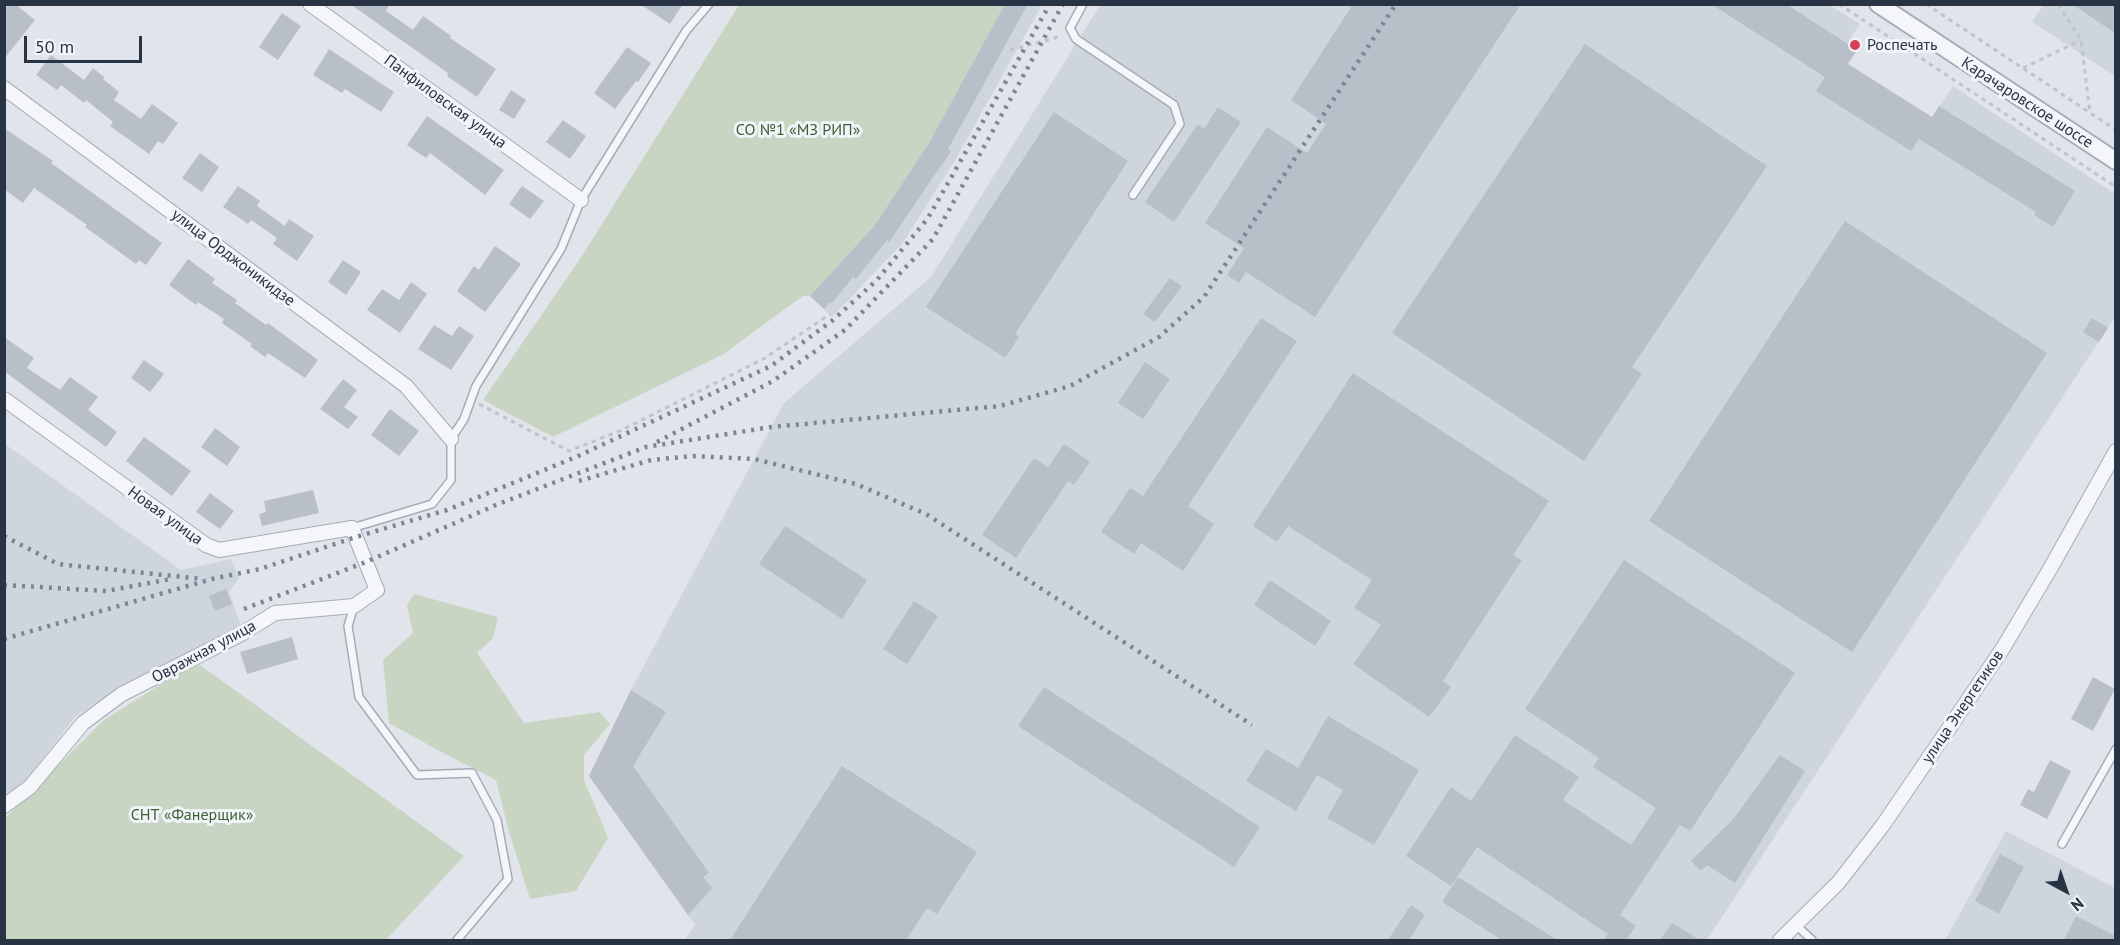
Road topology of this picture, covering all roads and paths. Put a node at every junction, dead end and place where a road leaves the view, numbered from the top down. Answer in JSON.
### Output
{"nodes":[{"id":1,"x":310,"y":4,"type":"edge"},
{"id":2,"x":709,"y":4,"type":"edge"},
{"id":3,"x":1083,"y":4,"type":"edge"},
{"id":4,"x":1839,"y":4,"type":"edge"},
{"id":5,"x":1878,"y":4,"type":"edge"},
{"id":6,"x":1926,"y":4,"type":"edge"},
{"id":7,"x":2058,"y":4,"type":"edge"},
{"id":8,"x":1070,"y":28,"type":"junction"},
{"id":9,"x":2080,"y":40,"type":"junction"},
{"id":10,"x":1010,"y":50,"type":"dead end"},
{"id":11,"x":2022,"y":68,"type":"junction"},
{"id":12,"x":4,"y":88,"type":"edge"},
{"id":13,"x":2090,"y":113,"type":"junction"},
{"id":14,"x":2115,"y":130,"type":"edge"},
{"id":15,"x":2115,"y":161,"type":"edge"},
{"id":16,"x":2115,"y":187,"type":"edge"},
{"id":17,"x":1133,"y":195,"type":"dead end"},
{"id":18,"x":581,"y":200,"type":"junction"},
{"id":19,"x":830,"y":314,"type":"dead end"},
{"id":20,"x":4,"y":399,"type":"edge"},
{"id":21,"x":471,"y":400,"type":"junction"},
{"id":22,"x":452,"y":439,"type":"junction"},
{"id":23,"x":2115,"y":451,"type":"edge"},
{"id":24,"x":352,"y":528,"type":"junction"},
{"id":25,"x":354,"y":606,"type":"junction"},
{"id":26,"x":2115,"y":749,"type":"edge"},
{"id":27,"x":4,"y":806,"type":"edge"},
{"id":28,"x":2062,"y":844,"type":"dead end"},
{"id":29,"x":1796,"y":925,"type":"junction"},
{"id":30,"x":456,"y":940,"type":"edge"},
{"id":31,"x":1780,"y":940,"type":"edge"},
{"id":32,"x":1812,"y":940,"type":"edge"}],
"edges":[{"from":1,"to":18,"type":"street","name":"Панфиловская улица"},
{"from":2,"to":18,"type":"lane"},
{"from":3,"to":8,"type":"lane"},
{"from":4,"to":16,"type":"path"},
{"from":5,"to":15,"type":"street","name":"Карачаровское шоссе"},
{"from":6,"to":11,"type":"path"},
{"from":7,"to":9,"type":"path"},
{"from":8,"to":10,"type":"path"},
{"from":8,"to":17,"type":"lane"},
{"from":9,"to":11,"type":"path"},
{"from":9,"to":13,"type":"path"},
{"from":11,"to":13,"type":"path"},
{"from":12,"to":22,"type":"street","name":"улица Орджоникидзе"},
{"from":13,"to":14,"type":"path"},
{"from":18,"to":21,"type":"lane"},
{"from":19,"to":21,"type":"path"},
{"from":20,"to":24,"type":"street","name":"Новая улица"},
{"from":21,"to":22,"type":"lane"},
{"from":22,"to":24,"type":"lane"},
{"from":23,"to":29,"type":"street","name":"улица Энергетиков"},
{"from":24,"to":25,"type":"street"},
{"from":25,"to":27,"type":"street","name":"Овражная улица"},
{"from":25,"to":30,"type":"lane"},
{"from":26,"to":28,"type":"lane"},
{"from":29,"to":31,"type":"street","name":"улица Энергетиков"},
{"from":29,"to":32,"type":"lane"}]}
